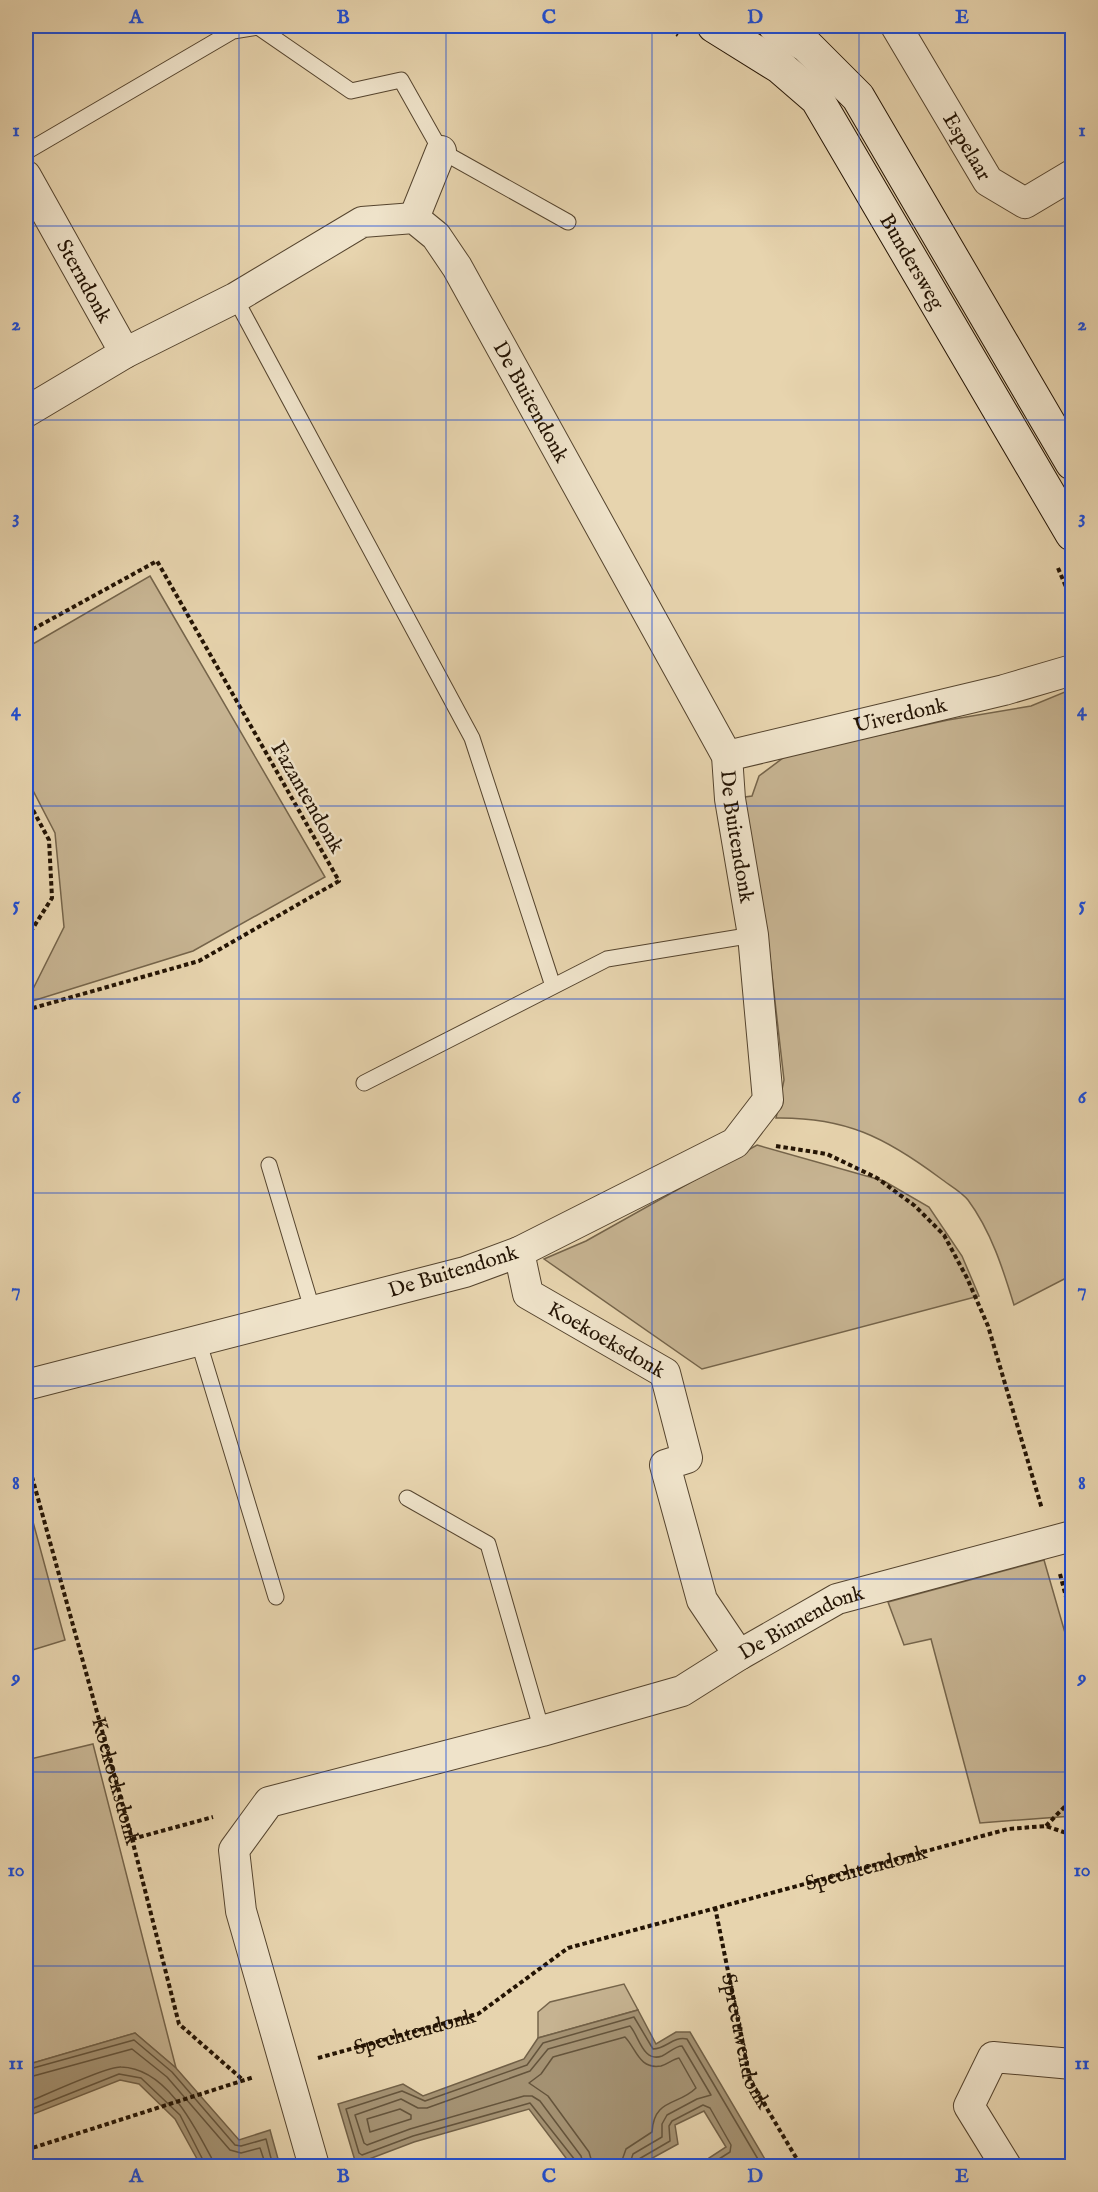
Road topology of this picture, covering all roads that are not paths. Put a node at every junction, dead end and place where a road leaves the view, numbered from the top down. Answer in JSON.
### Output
{"nodes":[{"id":1,"x":714,"y":26,"type":"edge"},
{"id":2,"x":775,"y":26,"type":"edge"},
{"id":3,"x":896,"y":26,"type":"edge"},
{"id":4,"x":441,"y":151,"type":"junction"},
{"id":5,"x":26,"y":152,"type":"edge"},
{"id":6,"x":1072,"y":175,"type":"edge"},
{"id":7,"x":26,"y":177,"type":"edge"},
{"id":8,"x":414,"y":218,"type":"junction"},
{"id":9,"x":568,"y":222,"type":"dead end"},
{"id":10,"x":235,"y":298,"type":"junction"},
{"id":11,"x":125,"y":353,"type":"junction"},
{"id":12,"x":26,"y":412,"type":"edge"},
{"id":13,"x":1072,"y":463,"type":"edge"},
{"id":14,"x":1072,"y":534,"type":"edge"},
{"id":15,"x":1072,"y":670,"type":"edge"},
{"id":16,"x":727,"y":756,"type":"junction"},
{"id":17,"x":753,"y":935,"type":"junction"},
{"id":18,"x":553,"y":986,"type":"junction"},
{"id":19,"x":364,"y":1083,"type":"dead end"},
{"id":20,"x":269,"y":1165,"type":"dead end"},
{"id":21,"x":519,"y":1252,"type":"junction"},
{"id":22,"x":313,"y":1312,"type":"junction"},
{"id":23,"x":198,"y":1340,"type":"junction"},
{"id":24,"x":26,"y":1385,"type":"edge"},
{"id":25,"x":407,"y":1498,"type":"dead end"},
{"id":26,"x":1062,"y":1539,"type":"edge"},
{"id":27,"x":276,"y":1597,"type":"dead end"},
{"id":28,"x":739,"y":1654,"type":"junction"},
{"id":29,"x":542,"y":1731,"type":"junction"},
{"id":30,"x":1072,"y":2064,"type":"edge"},
{"id":31,"x":314,"y":2166,"type":"edge"},
{"id":32,"x":1006,"y":2166,"type":"edge"}],
"edges":[{"from":1,"to":14,"type":"street","name":"Bundersweg"},
{"from":2,"to":13,"type":"street","name":"Bundersweg"},
{"from":3,"to":6,"type":"street","name":"Espelaar"},
{"from":4,"to":5,"type":"lane"},
{"from":4,"to":8,"type":"street"},
{"from":4,"to":9,"type":"lane"},
{"from":7,"to":11,"type":"street","name":"Sterndonk"},
{"from":8,"to":10,"type":"street"},
{"from":8,"to":16,"type":"street","name":"De Buitendonk"},
{"from":10,"to":11,"type":"street"},
{"from":10,"to":18,"type":"lane"},
{"from":11,"to":12,"type":"street"},
{"from":15,"to":16,"type":"street","name":"Uiverdonk"},
{"from":16,"to":17,"type":"street","name":"De Buitendonk"},
{"from":17,"to":18,"type":"lane"},
{"from":17,"to":21,"type":"street","name":"De Buitendonk"},
{"from":18,"to":19,"type":"lane"},
{"from":20,"to":22,"type":"lane"},
{"from":21,"to":22,"type":"street","name":"De Buitendonk"},
{"from":21,"to":28,"type":"street","name":"Koekoeksdonk"},
{"from":22,"to":23,"type":"street","name":"De Buitendonk"},
{"from":23,"to":24,"type":"street","name":"De Buitendonk"},
{"from":23,"to":27,"type":"lane"},
{"from":25,"to":29,"type":"lane"},
{"from":26,"to":28,"type":"street","name":"De Binnendonk"},
{"from":28,"to":29,"type":"street","name":"De Binnendonk"},
{"from":29,"to":31,"type":"street"},
{"from":30,"to":32,"type":"street"}]}
